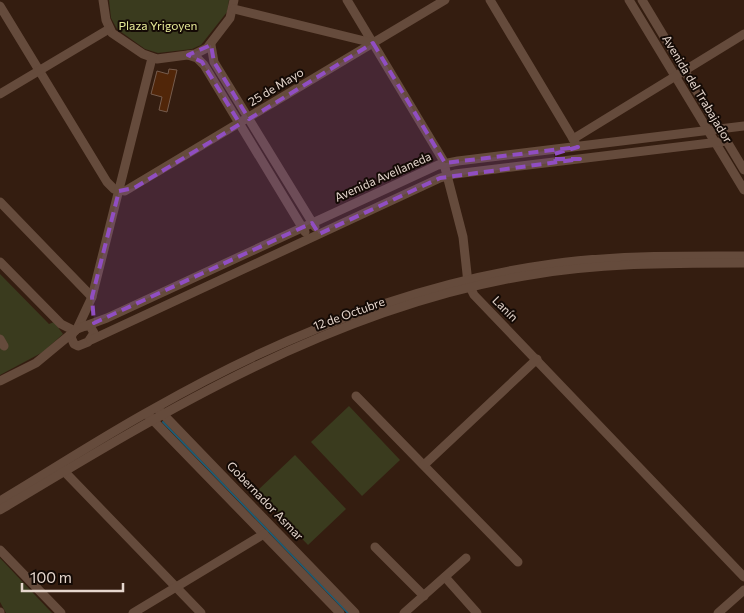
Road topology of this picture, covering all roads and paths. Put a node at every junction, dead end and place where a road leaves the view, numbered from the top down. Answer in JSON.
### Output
{"nodes":[{"id":1,"x":103,"y":0,"type":"edge"},
{"id":2,"x":347,"y":0,"type":"edge"},
{"id":3,"x":445,"y":0,"type":"edge"},
{"id":4,"x":490,"y":0,"type":"edge"},
{"id":5,"x":630,"y":0,"type":"edge"},
{"id":6,"x":642,"y":0,"type":"edge"},
{"id":7,"x":234,"y":4,"type":"edge"},
{"id":8,"x":0,"y":6,"type":"edge"},
{"id":9,"x":109,"y":29,"type":"junction"},
{"id":10,"x":744,"y":34,"type":"edge"},
{"id":11,"x":373,"y":43,"type":"junction"},
{"id":12,"x":211,"y":45,"type":"junction"},
{"id":13,"x":188,"y":55,"type":"junction"},
{"id":14,"x":152,"y":58,"type":"junction"},
{"id":15,"x":684,"y":70,"type":"junction"},
{"id":16,"x":39,"y":71,"type":"junction"},
{"id":17,"x":675,"y":76,"type":"junction"},
{"id":18,"x":0,"y":94,"type":"edge"},
{"id":19,"x":249,"y":118,"type":"junction"},
{"id":20,"x":240,"y":124,"type":"junction"},
{"id":21,"x":744,"y":126,"type":"edge"},
{"id":22,"x":720,"y":130,"type":"junction"},
{"id":23,"x":709,"y":131,"type":"junction"},
{"id":24,"x":727,"y":141,"type":"junction"},
{"id":25,"x":576,"y":143,"type":"junction"},
{"id":26,"x":716,"y":143,"type":"junction"},
{"id":27,"x":580,"y":159,"type":"junction"},
{"id":28,"x":444,"y":163,"type":"junction"},
{"id":29,"x":744,"y":170,"type":"edge"},
{"id":30,"x":448,"y":176,"type":"junction"},
{"id":31,"x":744,"y":190,"type":"edge"},
{"id":32,"x":119,"y":191,"type":"junction"},
{"id":33,"x":0,"y":202,"type":"edge"},
{"id":34,"x":312,"y":223,"type":"junction"},
{"id":35,"x":302,"y":228,"type":"junction"},
{"id":36,"x":319,"y":234,"type":"junction"},
{"id":37,"x":308,"y":239,"type":"junction"},
{"id":38,"x":744,"y":256,"type":"edge"},
{"id":39,"x":0,"y":262,"type":"edge"},
{"id":40,"x":744,"y":262,"type":"edge"},
{"id":41,"x":469,"y":284,"type":"junction"},
{"id":42,"x":92,"y":297,"type":"junction"},
{"id":43,"x":81,"y":328,"type":"junction"},
{"id":44,"x":92,"y":337,"type":"junction"},
{"id":45,"x":537,"y":359,"type":"junction"},
{"id":46,"x":0,"y":381,"type":"edge"},
{"id":47,"x":356,"y":396,"type":"dead end"},
{"id":48,"x":159,"y":410,"type":"junction"},
{"id":49,"x":149,"y":416,"type":"junction"},
{"id":50,"x":424,"y":465,"type":"junction"},
{"id":51,"x":61,"y":468,"type":"junction"},
{"id":52,"x":0,"y":500,"type":"edge"},
{"id":53,"x":0,"y":510,"type":"edge"},
{"id":54,"x":264,"y":534,"type":"junction"},
{"id":55,"x":376,"y":547,"type":"dead end"},
{"id":56,"x":0,"y":550,"type":"edge"},
{"id":57,"x":466,"y":558,"type":"dead end"},
{"id":58,"x":518,"y":562,"type":"dead end"},
{"id":59,"x":445,"y":577,"type":"junction"},
{"id":60,"x":744,"y":577,"type":"edge"},
{"id":61,"x":176,"y":587,"type":"junction"},
{"id":62,"x":744,"y":590,"type":"edge"},
{"id":63,"x":424,"y":596,"type":"junction"},
{"id":64,"x":61,"y":613,"type":"edge"},
{"id":65,"x":133,"y":613,"type":"edge"},
{"id":66,"x":201,"y":613,"type":"edge"},
{"id":67,"x":340,"y":613,"type":"edge"},
{"id":68,"x":355,"y":613,"type":"edge"},
{"id":69,"x":404,"y":613,"type":"edge"},
{"id":70,"x":477,"y":613,"type":"edge"},
{"id":71,"x":718,"y":613,"type":"edge"}],
"edges":[{"from":1,"to":9,"type":"street"},
{"from":2,"to":11,"type":"street"},
{"from":3,"to":11,"type":"street","name":"25 de Mayo"},
{"from":4,"to":25,"type":"street"},
{"from":5,"to":17,"type":"street","name":"Avenida del Trabajador"},
{"from":6,"to":15,"type":"street","name":"Avenida del Trabajador"},
{"from":7,"to":11,"type":"street"},
{"from":7,"to":12,"type":"street"},
{"from":8,"to":16,"type":"street"},
{"from":9,"to":14,"type":"street"},
{"from":9,"to":16,"type":"street"},
{"from":10,"to":15,"type":"street"},
{"from":11,"to":19,"type":"street","name":"25 de Mayo"},
{"from":11,"to":28,"type":"street"},
{"from":12,"to":13,"type":"street"},
{"from":12,"to":19,"type":"street"},
{"from":13,"to":14,"type":"street"},
{"from":13,"to":20,"type":"street"},
{"from":14,"to":32,"type":"street"},
{"from":15,"to":17,"type":"street"},
{"from":15,"to":22,"type":"street","name":"Avenida del Trabajador"},
{"from":16,"to":18,"type":"street"},
{"from":16,"to":32,"type":"street"},
{"from":17,"to":23,"type":"street","name":"Avenida del Trabajador"},
{"from":17,"to":25,"type":"street"},
{"from":19,"to":20,"type":"street","name":"25 de Mayo"},
{"from":19,"to":34,"type":"street"},
{"from":20,"to":32,"type":"street","name":"25 de Mayo"},
{"from":20,"to":35,"type":"street"},
{"from":21,"to":22,"type":"street","name":"Avenida Avellaneda"},
{"from":22,"to":23,"type":"street","name":"Avenida Avellaneda"},
{"from":22,"to":24,"type":"street","name":"Avenida del Trabajador"},
{"from":23,"to":25,"type":"street","name":"Avenida Avellaneda"},
{"from":23,"to":26,"type":"street","name":"Avenida del Trabajador"},
{"from":24,"to":26,"type":"street","name":"Avenida Avellaneda"},
{"from":24,"to":29,"type":"street","name":"Avenida del Trabajador"},
{"from":25,"to":27,"type":"street"},
{"from":25,"to":28,"type":"street","name":"Avenida Avellaneda"},
{"from":26,"to":27,"type":"street","name":"Avenida Avellaneda"},
{"from":26,"to":31,"type":"street","name":"Avenida del Trabajador"},
{"from":27,"to":30,"type":"street","name":"Avenida Avellaneda"},
{"from":28,"to":30,"type":"street"},
{"from":28,"to":34,"type":"street","name":"Avenida Avellaneda"},
{"from":30,"to":36,"type":"street","name":"Avenida Avellaneda"},
{"from":30,"to":41,"type":"street"},
{"from":32,"to":42,"type":"street"},
{"from":33,"to":42,"type":"street"},
{"from":34,"to":35,"type":"street","name":"Avenida Avellaneda"},
{"from":34,"to":36,"type":"street"},
{"from":35,"to":37,"type":"street"},
{"from":35,"to":43,"type":"street","name":"Avenida Avellaneda"},
{"from":36,"to":37,"type":"street","name":"Avenida Avellaneda"},
{"from":37,"to":44,"type":"street","name":"Avenida Avellaneda"},
{"from":38,"to":41,"type":"street","name":"12 de Octubre"},
{"from":39,"to":43,"type":"street"},
{"from":40,"to":41,"type":"street","name":"12 de Octubre"},
{"from":41,"to":45,"type":"street","name":"Lanín"},
{"from":41,"to":48,"type":"street","name":"12 de Octubre"},
{"from":42,"to":43,"type":"street"},
{"from":42,"to":43,"type":"street"},
{"from":43,"to":44,"type":"street"},
{"from":43,"to":44,"type":"street"},
{"from":43,"to":46,"type":"street","name":"Avenida Avellaneda"},
{"from":45,"to":50,"type":"street"},
{"from":45,"to":60,"type":"street","name":"Lanín"},
{"from":47,"to":50,"type":"street"},
{"from":48,"to":49,"type":"street","name":"12 de Octubre"},
{"from":48,"to":68,"type":"street","name":"Gobernador Asmar"},
{"from":49,"to":51,"type":"street","name":"12 de Octubre"},
{"from":49,"to":54,"type":"street","name":"Gobernador Asmar"},
{"from":50,"to":58,"type":"street"},
{"from":51,"to":52,"type":"street","name":"12 de Octubre"},
{"from":51,"to":53,"type":"street","name":"12 de Octubre"},
{"from":51,"to":61,"type":"street"},
{"from":54,"to":61,"type":"street"},
{"from":54,"to":67,"type":"street","name":"Gobernador Asmar"},
{"from":55,"to":63,"type":"street"},
{"from":56,"to":64,"type":"street"},
{"from":57,"to":59,"type":"street"},
{"from":59,"to":63,"type":"street"},
{"from":59,"to":70,"type":"street"},
{"from":61,"to":65,"type":"street"},
{"from":61,"to":66,"type":"street"},
{"from":62,"to":71,"type":"street"},
{"from":63,"to":69,"type":"street"}]}
